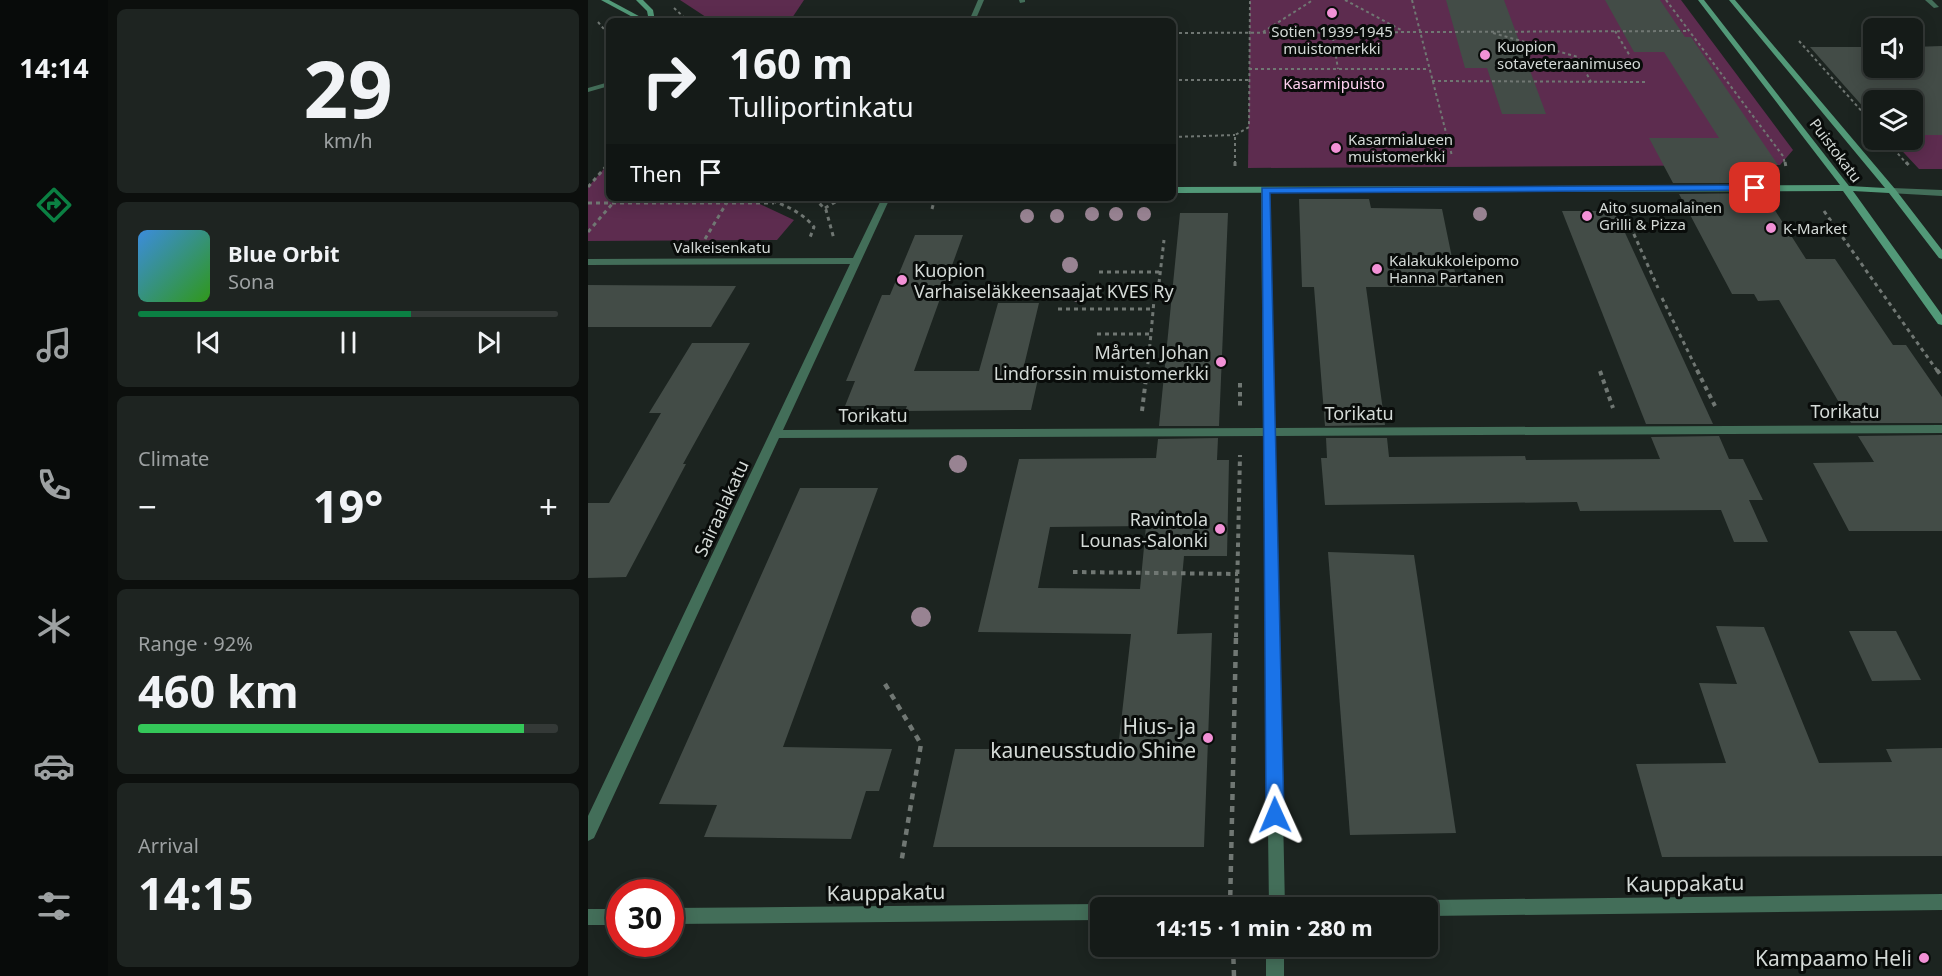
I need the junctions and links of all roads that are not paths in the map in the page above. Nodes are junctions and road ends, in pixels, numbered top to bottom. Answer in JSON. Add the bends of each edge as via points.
{"nodes":[{"id":1,"x":604,"y":0,"type":"edge"},
{"id":2,"x":639,"y":0,"type":"edge"},
{"id":3,"x":981,"y":0,"type":"edge"},
{"id":4,"x":1701,"y":0,"type":"edge"},
{"id":5,"x":1732,"y":0,"type":"edge"},
{"id":6,"x":1928,"y":0,"type":"edge"},
{"id":7,"x":1936,"y":7,"type":"dead end"},
{"id":8,"x":639,"y":18,"type":"edge"},
{"id":9,"x":651,"y":18,"type":"edge"},
{"id":10,"x":973,"y":18,"type":"edge"},
{"id":11,"x":606,"y":85,"type":"edge"},
{"id":12,"x":588,"y":90,"type":"edge"},
{"id":13,"x":1846,"y":188,"type":"junction"},
{"id":14,"x":1176,"y":190,"type":"edge"},
{"id":15,"x":1265,"y":190,"type":"junction"},
{"id":16,"x":1892,"y":191,"type":"junction"},
{"id":17,"x":1942,"y":193,"type":"edge"},
{"id":18,"x":885,"y":201,"type":"edge"},
{"id":19,"x":1942,"y":256,"type":"edge"},
{"id":20,"x":856,"y":261,"type":"junction"},
{"id":21,"x":588,"y":262,"type":"edge"},
{"id":22,"x":1942,"y":322,"type":"edge"},
{"id":23,"x":1942,"y":429,"type":"edge"},
{"id":24,"x":1269,"y":432,"type":"junction"},
{"id":25,"x":775,"y":434,"type":"junction"},
{"id":26,"x":588,"y":833,"type":"edge"},
{"id":27,"x":1276,"y":897,"type":"edge"},
{"id":28,"x":1942,"y":902,"type":"edge"},
{"id":29,"x":1438,"y":908,"type":"edge"},
{"id":30,"x":1090,"y":912,"type":"edge"},
{"id":31,"x":684,"y":916,"type":"edge"},
{"id":32,"x":588,"y":917,"type":"edge"},
{"id":33,"x":606,"y":917,"type":"edge"},
{"id":34,"x":1275,"y":957,"type":"edge"},
{"id":35,"x":1275,"y":976,"type":"edge"}],
"edges":[{"from":1,"to":8,"type":"main road"},
{"from":2,"to":9,"type":"main road","via":[[650,10]]},
{"from":3,"to":10,"type":"street"},
{"from":4,"to":13,"type":"main road","name":"Puistokatu"},
{"from":5,"to":16,"type":"main road","name":"Puistokatu"},
{"from":6,"to":7,"type":"street"},
{"from":11,"to":12,"type":"street"},
{"from":13,"to":15,"type":"main road"},
{"from":13,"to":16,"type":"main road"},
{"from":13,"to":22,"type":"main road","name":"Puistokatu"},
{"from":14,"to":15,"type":"main road"},
{"from":15,"to":24,"type":"street"},
{"from":16,"to":17,"type":"street"},
{"from":16,"to":19,"type":"main road","name":"Puistokatu"},
{"from":18,"to":20,"type":"street","name":"Sairaalakatu"},
{"from":20,"to":21,"type":"street","name":"Valkeisenkatu"},
{"from":20,"to":25,"type":"street","name":"Sairaalakatu"},
{"from":23,"to":24,"type":"street","name":"Torikatu"},
{"from":24,"to":25,"type":"street","name":"Torikatu"},
{"from":24,"to":27,"type":"street"},
{"from":25,"to":26,"type":"street","name":"Sairaalakatu"},
{"from":28,"to":29,"type":"street","name":"Kauppakatu"},
{"from":30,"to":31,"type":"street","name":"Kauppakatu"},
{"from":32,"to":33,"type":"street"},
{"from":34,"to":35,"type":"street"}]}
